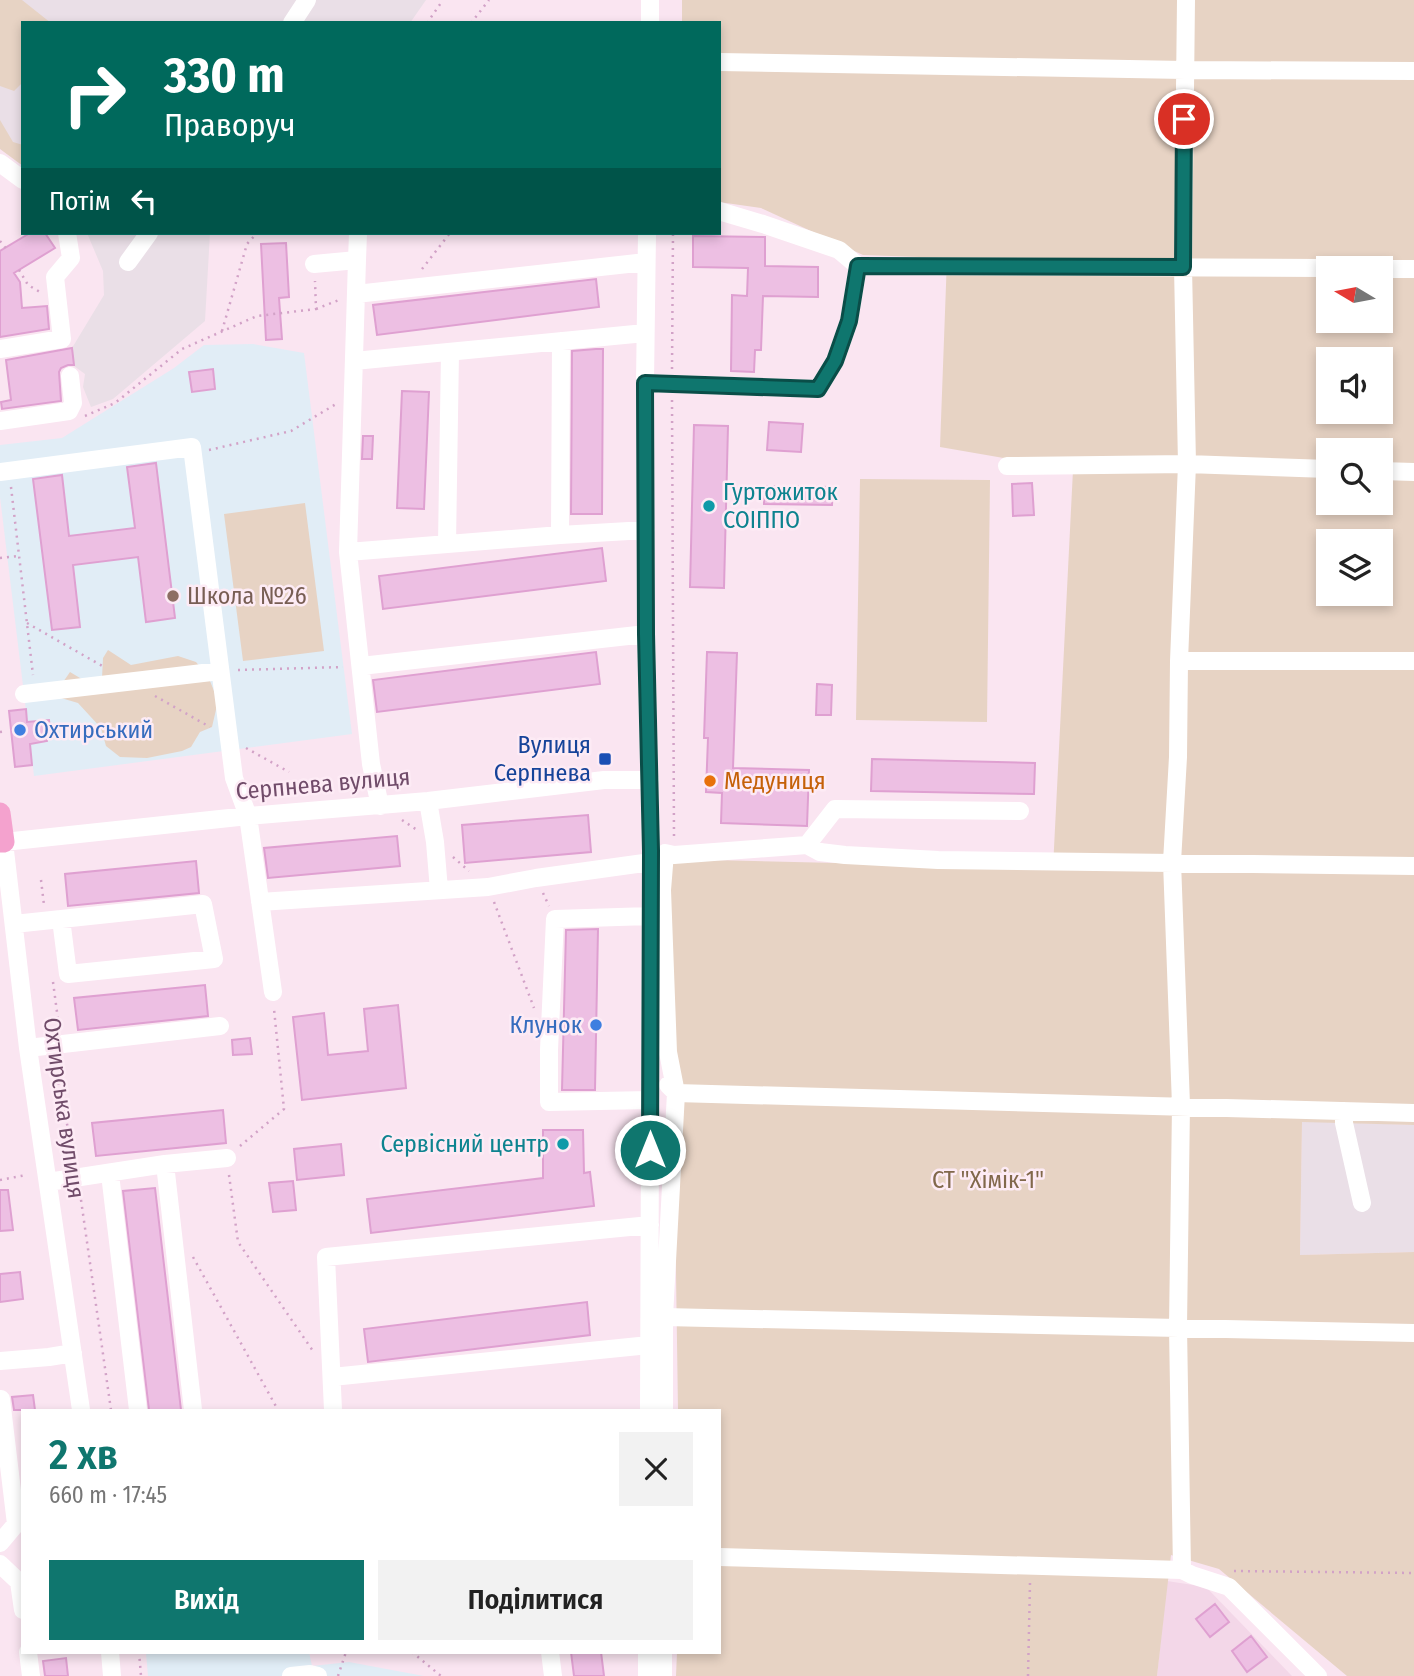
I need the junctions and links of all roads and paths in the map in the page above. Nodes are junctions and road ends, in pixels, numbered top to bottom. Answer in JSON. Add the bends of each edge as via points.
{"nodes":[{"id":1,"x":307,"y":0,"type":"edge"},
{"id":2,"x":443,"y":0,"type":"edge"},
{"id":3,"x":489,"y":0,"type":"edge"},
{"id":4,"x":650,"y":0,"type":"edge"},
{"id":5,"x":1186,"y":0,"type":"edge"},
{"id":6,"x":293,"y":21,"type":"edge"},
{"id":7,"x":428,"y":21,"type":"edge"},
{"id":8,"x":473,"y":21,"type":"edge"},
{"id":9,"x":650,"y":21,"type":"edge"},
{"id":10,"x":721,"y":62,"type":"edge"},
{"id":11,"x":1185,"y":70,"type":"junction"},
{"id":12,"x":1414,"y":71,"type":"edge"},
{"id":13,"x":0,"y":163,"type":"edge"},
{"id":14,"x":21,"y":179,"type":"edge"},
{"id":15,"x":721,"y":212,"type":"edge"},
{"id":16,"x":67,"y":235,"type":"edge"},
{"id":17,"x":148,"y":235,"type":"edge"},
{"id":18,"x":255,"y":235,"type":"edge"},
{"id":19,"x":358,"y":235,"type":"edge"},
{"id":20,"x":448,"y":235,"type":"edge"},
{"id":21,"x":647,"y":235,"type":"edge"},
{"id":22,"x":673,"y":235,"type":"edge"},
{"id":23,"x":0,"y":241,"type":"edge"},
{"id":24,"x":8,"y":251,"type":"dead end"},
{"id":25,"x":357,"y":260,"type":"junction"},
{"id":26,"x":128,"y":262,"type":"dead end"},
{"id":27,"x":646,"y":262,"type":"junction"},
{"id":28,"x":314,"y":264,"type":"joint"},
{"id":29,"x":858,"y":266,"type":"junction"},
{"id":30,"x":1183,"y":267,"type":"junction"},
{"id":31,"x":1316,"y":268,"type":"edge"},
{"id":32,"x":1393,"y":269,"type":"edge"},
{"id":33,"x":19,"y":270,"type":"dead end"},
{"id":34,"x":1414,"y":270,"type":"edge"},
{"id":35,"x":406,"y":288,"type":"junction"},
{"id":36,"x":356,"y":294,"type":"junction"},
{"id":37,"x":58,"y":300,"type":"junction"},
{"id":38,"x":316,"y":309,"type":"junction"},
{"id":39,"x":222,"y":332,"type":"junction"},
{"id":40,"x":645,"y":333,"type":"junction"},
{"id":41,"x":561,"y":341,"type":"junction"},
{"id":42,"x":0,"y":349,"type":"edge"},
{"id":43,"x":450,"y":352,"type":"junction"},
{"id":44,"x":354,"y":361,"type":"junction"},
{"id":45,"x":70,"y":376,"type":"dead end"},
{"id":46,"x":645,"y":383,"type":"junction"},
{"id":47,"x":671,"y":384,"type":"junction"},
{"id":48,"x":353,"y":393,"type":"junction"},
{"id":49,"x":83,"y":417,"type":"dead end"},
{"id":50,"x":0,"y":421,"type":"edge"},
{"id":51,"x":192,"y":447,"type":"junction"},
{"id":52,"x":1187,"y":464,"type":"junction"},
{"id":53,"x":1007,"y":466,"type":"dead end"},
{"id":54,"x":1316,"y":469,"type":"edge"},
{"id":55,"x":5,"y":471,"type":"edge"},
{"id":56,"x":1393,"y":471,"type":"edge"},
{"id":57,"x":1414,"y":472,"type":"edge"},
{"id":58,"x":646,"y":530,"type":"junction"},
{"id":59,"x":560,"y":535,"type":"junction"},
{"id":60,"x":447,"y":544,"type":"junction"},
{"id":61,"x":348,"y":552,"type":"junction"},
{"id":62,"x":19,"y":556,"type":"junction"},
{"id":63,"x":0,"y":558,"type":"edge"},
{"id":64,"x":27,"y":623,"type":"junction"},
{"id":65,"x":646,"y":634,"type":"junction"},
{"id":66,"x":1179,"y":661,"type":"junction"},
{"id":67,"x":1414,"y":661,"type":"edge"},
{"id":68,"x":360,"y":666,"type":"junction"},
{"id":69,"x":220,"y":671,"type":"junction"},
{"id":70,"x":130,"y":682,"type":"junction"},
{"id":71,"x":30,"y":693,"type":"joint"},
{"id":72,"x":6,"y":732,"type":"dead end"},
{"id":73,"x":0,"y":733,"type":"edge"},
{"id":74,"x":229,"y":738,"type":"junction"},
{"id":75,"x":289,"y":772,"type":"dead end"},
{"id":76,"x":650,"y":780,"type":"junction"},
{"id":77,"x":428,"y":801,"type":"junction"},
{"id":78,"x":380,"y":806,"type":"junction"},
{"id":79,"x":1020,"y":811,"type":"dead end"},
{"id":80,"x":0,"y":813,"type":"edge"},
{"id":81,"x":248,"y":816,"type":"junction"},
{"id":82,"x":2,"y":842,"type":"edge"},
{"id":83,"x":807,"y":845,"type":"junction"},
{"id":84,"x":660,"y":855,"type":"junction"},
{"id":85,"x":1172,"y":862,"type":"junction"},
{"id":86,"x":1414,"y":866,"type":"edge"},
{"id":87,"x":536,"y":878,"type":"junction"},
{"id":88,"x":488,"y":887,"type":"junction"},
{"id":89,"x":439,"y":890,"type":"junction"},
{"id":90,"x":260,"y":902,"type":"junction"},
{"id":91,"x":650,"y":916,"type":"junction"},
{"id":92,"x":61,"y":919,"type":"junction"},
{"id":93,"x":555,"y":919,"type":"junction"},
{"id":94,"x":14,"y":924,"type":"junction"},
{"id":95,"x":273,"y":992,"type":"joint"},
{"id":96,"x":535,"y":1012,"type":"dead end"},
{"id":97,"x":220,"y":1026,"type":"dead end"},
{"id":98,"x":51,"y":1045,"type":"junction"},
{"id":99,"x":28,"y":1048,"type":"junction"},
{"id":100,"x":650,"y":1068,"type":"junction"},
{"id":101,"x":676,"y":1093,"type":"junction"},
{"id":102,"x":650,"y":1100,"type":"junction"},
{"id":103,"x":1181,"y":1105,"type":"junction"},
{"id":104,"x":1344,"y":1111,"type":"junction"},
{"id":105,"x":1414,"y":1113,"type":"edge"},
{"id":106,"x":227,"y":1158,"type":"junction"},
{"id":107,"x":165,"y":1164,"type":"junction"},
{"id":108,"x":110,"y":1174,"type":"junction"},
{"id":109,"x":26,"y":1175,"type":"dead end"},
{"id":110,"x":78,"y":1178,"type":"junction"},
{"id":111,"x":0,"y":1180,"type":"edge"},
{"id":112,"x":48,"y":1182,"type":"junction"},
{"id":113,"x":1362,"y":1203,"type":"dead end"},
{"id":114,"x":650,"y":1225,"type":"junction"},
{"id":115,"x":192,"y":1255,"type":"dead end"},
{"id":116,"x":664,"y":1317,"type":"junction"},
{"id":117,"x":1178,"y":1327,"type":"junction"},
{"id":118,"x":1414,"y":1333,"type":"edge"},
{"id":119,"x":649,"y":1345,"type":"junction"},
{"id":120,"x":73,"y":1353,"type":"junction"},
{"id":121,"x":0,"y":1361,"type":"edge"},
{"id":122,"x":332,"y":1377,"type":"junction"},
{"id":123,"x":1,"y":1399,"type":"edge"},
{"id":124,"x":81,"y":1409,"type":"edge"},
{"id":125,"x":111,"y":1409,"type":"edge"},
{"id":126,"x":138,"y":1409,"type":"edge"},
{"id":127,"x":193,"y":1409,"type":"edge"},
{"id":128,"x":277,"y":1409,"type":"edge"},
{"id":129,"x":333,"y":1409,"type":"edge"},
{"id":130,"x":649,"y":1409,"type":"edge"},
{"id":131,"x":664,"y":1409,"type":"edge"},
{"id":132,"x":0,"y":1544,"type":"edge"},
{"id":133,"x":721,"y":1557,"type":"edge"},
{"id":134,"x":0,"y":1564,"type":"edge"},
{"id":135,"x":1030,"y":1566,"type":"junction"},
{"id":136,"x":1182,"y":1570,"type":"junction"},
{"id":137,"x":1223,"y":1570,"type":"dead end"},
{"id":138,"x":1414,"y":1573,"type":"edge"},
{"id":139,"x":21,"y":1596,"type":"edge"},
{"id":140,"x":28,"y":1654,"type":"edge"},
{"id":141,"x":110,"y":1654,"type":"edge"},
{"id":142,"x":139,"y":1654,"type":"edge"},
{"id":143,"x":345,"y":1654,"type":"edge"},
{"id":144,"x":414,"y":1654,"type":"edge"},
{"id":145,"x":550,"y":1654,"type":"edge"},
{"id":146,"x":647,"y":1654,"type":"edge"},
{"id":147,"x":663,"y":1654,"type":"edge"},
{"id":148,"x":31,"y":1676,"type":"edge"},
{"id":149,"x":112,"y":1676,"type":"edge"},
{"id":150,"x":141,"y":1676,"type":"edge"},
{"id":151,"x":291,"y":1676,"type":"edge"},
{"id":152,"x":318,"y":1676,"type":"edge"},
{"id":153,"x":338,"y":1676,"type":"edge"},
{"id":154,"x":441,"y":1676,"type":"edge"},
{"id":155,"x":553,"y":1676,"type":"edge"},
{"id":156,"x":646,"y":1676,"type":"edge"},
{"id":157,"x":663,"y":1676,"type":"edge"},
{"id":158,"x":1028,"y":1676,"type":"edge"},
{"id":159,"x":1318,"y":1676,"type":"edge"}],
"edges":[{"from":1,"to":6,"type":"street"},
{"from":2,"to":7,"type":"path"},
{"from":3,"to":8,"type":"path"},
{"from":4,"to":9,"type":"street"},
{"from":5,"to":11,"type":"street"},
{"from":10,"to":11,"type":"street"},
{"from":11,"to":12,"type":"street"},
{"from":11,"to":30,"type":"street"},
{"from":13,"to":14,"type":"street"},
{"from":15,"to":29,"type":"street","via":[[839,250]]},
{"from":16,"to":37,"type":"street","via":[[71,258],[55,277]]},
{"from":17,"to":26,"type":"street"},
{"from":18,"to":39,"type":"path","via":[[247,244]]},
{"from":19,"to":25,"type":"street"},
{"from":20,"to":35,"type":"path"},
{"from":21,"to":27,"type":"street"},
{"from":22,"to":47,"type":"path"},
{"from":23,"to":24,"type":"path"},
{"from":25,"to":28,"type":"street"},
{"from":25,"to":36,"type":"street"},
{"from":27,"to":35,"type":"street"},
{"from":27,"to":40,"type":"street"},
{"from":28,"to":38,"type":"path"},
{"from":29,"to":30,"type":"street"},
{"from":29,"to":47,"type":"street","via":[[849,321],[835,361],[818,389]]},
{"from":30,"to":31,"type":"street"},
{"from":30,"to":52,"type":"street"},
{"from":32,"to":34,"type":"street"},
{"from":33,"to":37,"type":"path","via":[[28,285]]},
{"from":35,"to":36,"type":"street"},
{"from":36,"to":38,"type":"path"},
{"from":36,"to":44,"type":"street"},
{"from":37,"to":42,"type":"street","via":[[62,340]]},
{"from":38,"to":39,"type":"path","via":[[257,316]]},
{"from":39,"to":49,"type":"path","via":[[182,349],[115,403]]},
{"from":40,"to":41,"type":"street"},
{"from":40,"to":46,"type":"street"},
{"from":41,"to":43,"type":"street"},
{"from":41,"to":59,"type":"street"},
{"from":43,"to":44,"type":"street"},
{"from":43,"to":60,"type":"street"},
{"from":44,"to":48,"type":"street"},
{"from":45,"to":50,"type":"street","via":[[73,403],[69,411]]},
{"from":46,"to":47,"type":"street"},
{"from":46,"to":58,"type":"street"},
{"from":47,"to":84,"type":"path"},
{"from":48,"to":51,"type":"path","via":[[291,431],[212,450]]},
{"from":48,"to":61,"type":"street"},
{"from":51,"to":55,"type":"street"},
{"from":51,"to":69,"type":"street"},
{"from":52,"to":53,"type":"street"},
{"from":52,"to":54,"type":"street"},
{"from":52,"to":66,"type":"street"},
{"from":55,"to":62,"type":"path"},
{"from":56,"to":57,"type":"street"},
{"from":58,"to":59,"type":"street"},
{"from":58,"to":65,"type":"street"},
{"from":59,"to":60,"type":"street"},
{"from":60,"to":61,"type":"street"},
{"from":61,"to":68,"type":"street"},
{"from":62,"to":63,"type":"path"},
{"from":62,"to":64,"type":"path"},
{"from":64,"to":70,"type":"path"},
{"from":64,"to":71,"type":"path"},
{"from":65,"to":68,"type":"street"},
{"from":65,"to":76,"type":"street"},
{"from":66,"to":67,"type":"street"},
{"from":66,"to":85,"type":"street"},
{"from":68,"to":69,"type":"path"},
{"from":68,"to":78,"type":"street"},
{"from":69,"to":70,"type":"street"},
{"from":69,"to":74,"type":"street"},
{"from":70,"to":71,"type":"street"},
{"from":70,"to":74,"type":"path"},
{"from":72,"to":73,"type":"path"},
{"from":74,"to":75,"type":"path"},
{"from":74,"to":81,"type":"street","via":[[234,778]]},
{"from":76,"to":77,"type":"street","name":"Серпнева вулиця","via":[[604,780]]},
{"from":76,"to":84,"type":"street"},
{"from":77,"to":78,"type":"street","name":"Серпнева вулиця"},
{"from":77,"to":89,"type":"street"},
{"from":78,"to":81,"type":"street","name":"Серпнева вулиця"},
{"from":79,"to":83,"type":"street","via":[[835,809]]},
{"from":80,"to":82,"type":"main road","name":"Охтирська вулиця"},
{"from":81,"to":82,"type":"street","name":"Серпнева вулиця"},
{"from":81,"to":90,"type":"street"},
{"from":82,"to":94,"type":"street","name":"Охтирська вулиця"},
{"from":83,"to":84,"type":"street"},
{"from":83,"to":85,"type":"street","via":[[833,854],[898,858]]},
{"from":84,"to":87,"type":"street"},
{"from":84,"to":91,"type":"street"},
{"from":84,"to":101,"type":"street","via":[[668,1052]]},
{"from":85,"to":86,"type":"street"},
{"from":85,"to":103,"type":"street"},
{"from":87,"to":88,"type":"street"},
{"from":87,"to":93,"type":"path"},
{"from":88,"to":89,"type":"street"},
{"from":88,"to":96,"type":"path"},
{"from":89,"to":90,"type":"street"},
{"from":90,"to":95,"type":"street"},
{"from":91,"to":93,"type":"street"},
{"from":91,"to":100,"type":"street"},
{"from":92,"to":92,"type":"street","via":[[68,974],[214,959],[202,904]]},
{"from":92,"to":94,"type":"street"},
{"from":93,"to":102,"type":"street","via":[[549,1102]]},
{"from":94,"to":99,"type":"street","name":"Охтирська вулиця"},
{"from":95,"to":106,"type":"path","via":[[284,1109]]},
{"from":97,"to":98,"type":"street"},
{"from":98,"to":99,"type":"street"},
{"from":98,"to":110,"type":"path"},
{"from":99,"to":112,"type":"street","name":"Охтирська вулиця"},
{"from":100,"to":101,"type":"street"},
{"from":100,"to":102,"type":"street"},
{"from":101,"to":103,"type":"street"},
{"from":101,"to":116,"type":"street"},
{"from":102,"to":114,"type":"street"},
{"from":103,"to":104,"type":"street"},
{"from":103,"to":117,"type":"street"},
{"from":104,"to":105,"type":"street"},
{"from":104,"to":113,"type":"street"},
{"from":106,"to":107,"type":"street"},
{"from":106,"to":122,"type":"path","via":[[238,1242]]},
{"from":107,"to":108,"type":"street"},
{"from":107,"to":127,"type":"street"},
{"from":108,"to":110,"type":"street"},
{"from":108,"to":126,"type":"street"},
{"from":109,"to":111,"type":"path"},
{"from":110,"to":112,"type":"street"},
{"from":110,"to":125,"type":"path"},
{"from":112,"to":120,"type":"street","name":"Охтирська вулиця"},
{"from":114,"to":119,"type":"street"},
{"from":114,"to":122,"type":"street","via":[[326,1257]]},
{"from":115,"to":128,"type":"path"},
{"from":116,"to":117,"type":"street"},
{"from":116,"to":131,"type":"street"},
{"from":117,"to":118,"type":"street"},
{"from":117,"to":136,"type":"street"},
{"from":119,"to":122,"type":"street"},
{"from":119,"to":130,"type":"street"},
{"from":120,"to":121,"type":"street"},
{"from":120,"to":124,"type":"street","name":"Охтирська вулиця"},
{"from":122,"to":129,"type":"street"},
{"from":123,"to":132,"type":"street","via":[[16,1524]]},
{"from":133,"to":135,"type":"street"},
{"from":134,"to":139,"type":"street","via":[[19,1582]]},
{"from":135,"to":136,"type":"street"},
{"from":135,"to":158,"type":"path"},
{"from":136,"to":159,"type":"street","via":[[1229,1587]]},
{"from":137,"to":138,"type":"path"},
{"from":140,"to":148,"type":"street"},
{"from":141,"to":149,"type":"street"},
{"from":142,"to":150,"type":"path"},
{"from":143,"to":153,"type":"path"},
{"from":144,"to":154,"type":"path"},
{"from":145,"to":155,"type":"street"},
{"from":146,"to":156,"type":"street"},
{"from":147,"to":157,"type":"street"},
{"from":151,"to":152,"type":"street"}]}
